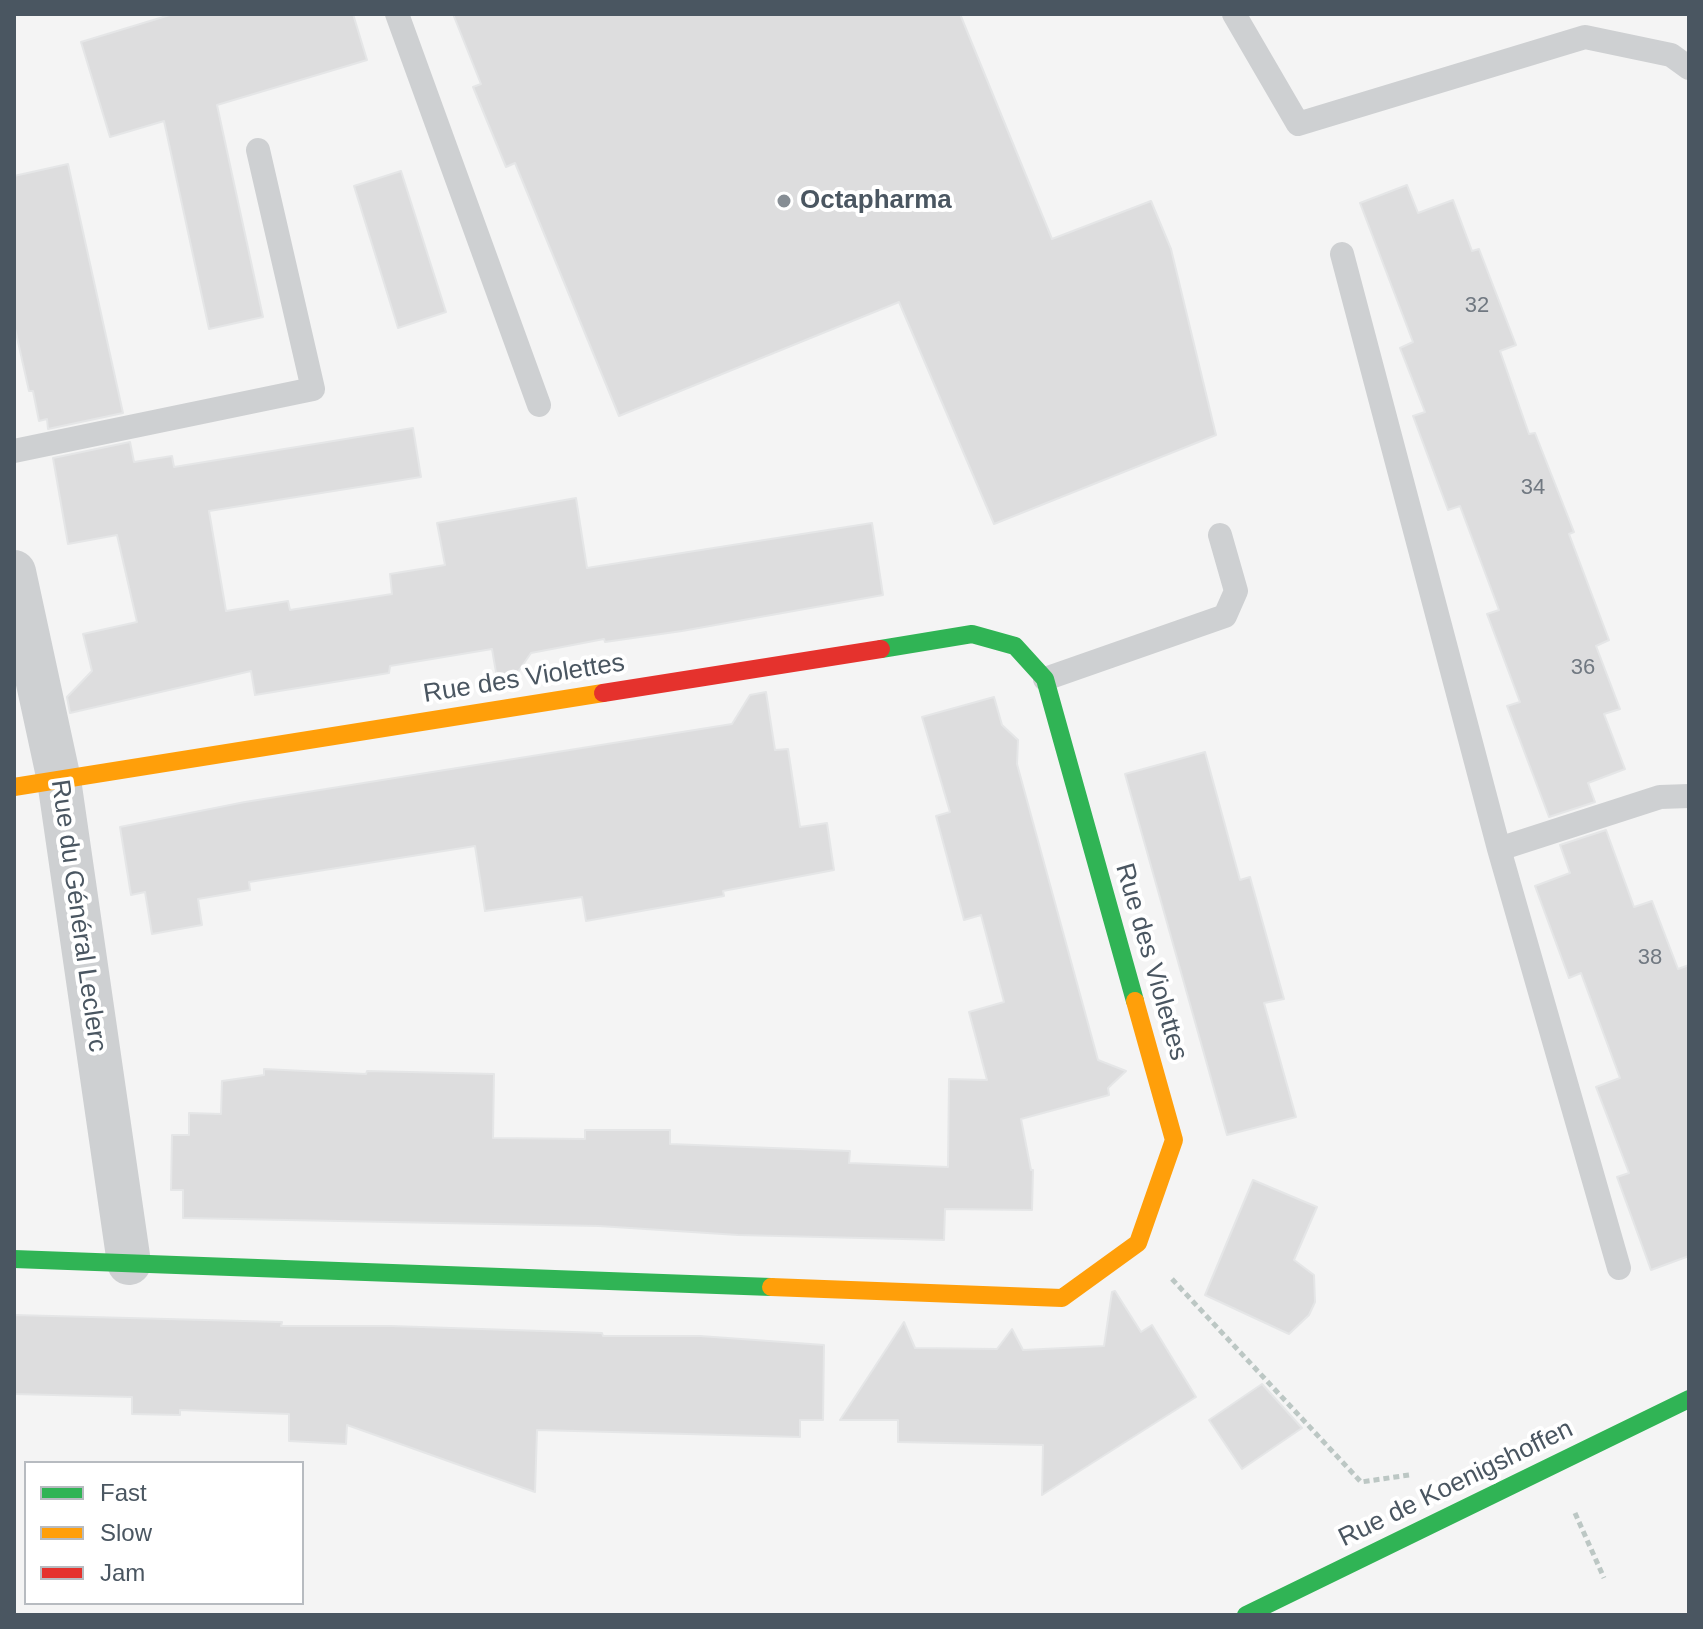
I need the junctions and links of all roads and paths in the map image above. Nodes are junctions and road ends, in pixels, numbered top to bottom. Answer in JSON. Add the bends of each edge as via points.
{"nodes":[{"id":1,"x":397,"y":14,"type":"edge"},
{"id":2,"x":1234,"y":14,"type":"edge"},
{"id":3,"x":1683,"y":57,"type":"edge"},
{"id":4,"x":258,"y":150,"type":"dead end"},
{"id":5,"x":1342,"y":254,"type":"dead end"},
{"id":6,"x":539,"y":405,"type":"dead end"},
{"id":7,"x":14,"y":451,"type":"edge"},
{"id":8,"x":1220,"y":535,"type":"dead end"},
{"id":9,"x":14,"y":572,"type":"edge"},
{"id":10,"x":1045,"y":679,"type":"junction"},
{"id":11,"x":59,"y":780,"type":"junction"},
{"id":12,"x":14,"y":787,"type":"edge"},
{"id":13,"x":1689,"y":796,"type":"edge"},
{"id":14,"x":1499,"y":849,"type":"junction"},
{"id":15,"x":1138,"y":1243,"type":"junction"},
{"id":16,"x":14,"y":1259,"type":"edge"},
{"id":17,"x":129,"y":1263,"type":"junction"},
{"id":18,"x":1619,"y":1268,"type":"dead end"},
{"id":19,"x":1689,"y":1399,"type":"edge"},
{"id":20,"x":1554,"y":1465,"type":"junction"},
{"id":21,"x":1420,"y":1473,"type":"dead end"},
{"id":22,"x":1604,"y":1578,"type":"dead end"},
{"id":23,"x":1246,"y":1615,"type":"edge"}],
"edges":[{"from":1,"to":6,"type":"lane"},
{"from":2,"to":3,"type":"lane","via":[[1298,124],[1585,37]]},
{"from":4,"to":7,"type":"lane","via":[[313,389]]},
{"from":5,"to":14,"type":"lane"},
{"from":8,"to":10,"type":"lane","via":[[1236,591],[1225,616]]},
{"from":9,"to":11,"type":"street","name":"Rue du Général Leclerc"},
{"from":10,"to":11,"type":"street","name":"Rue des Violettes","via":[[1015,646],[972,634]]},
{"from":10,"to":15,"type":"street","name":"Rue des Violettes","via":[[1174,1140]]},
{"from":11,"to":12,"type":"street","name":"Rue des Violettes"},
{"from":11,"to":17,"type":"street","name":"Rue du Général Leclerc"},
{"from":13,"to":14,"type":"lane","via":[[1660,797]]},
{"from":14,"to":18,"type":"lane"},
{"from":15,"to":17,"type":"street","via":[[1062,1298]]},
{"from":15,"to":21,"type":"path","via":[[1361,1482]]},
{"from":16,"to":17,"type":"street"},
{"from":19,"to":20,"type":"street","name":"Rue de Koenigshoffen"},
{"from":20,"to":22,"type":"path"},
{"from":20,"to":23,"type":"street","name":"Rue de Koenigshoffen"}]}
